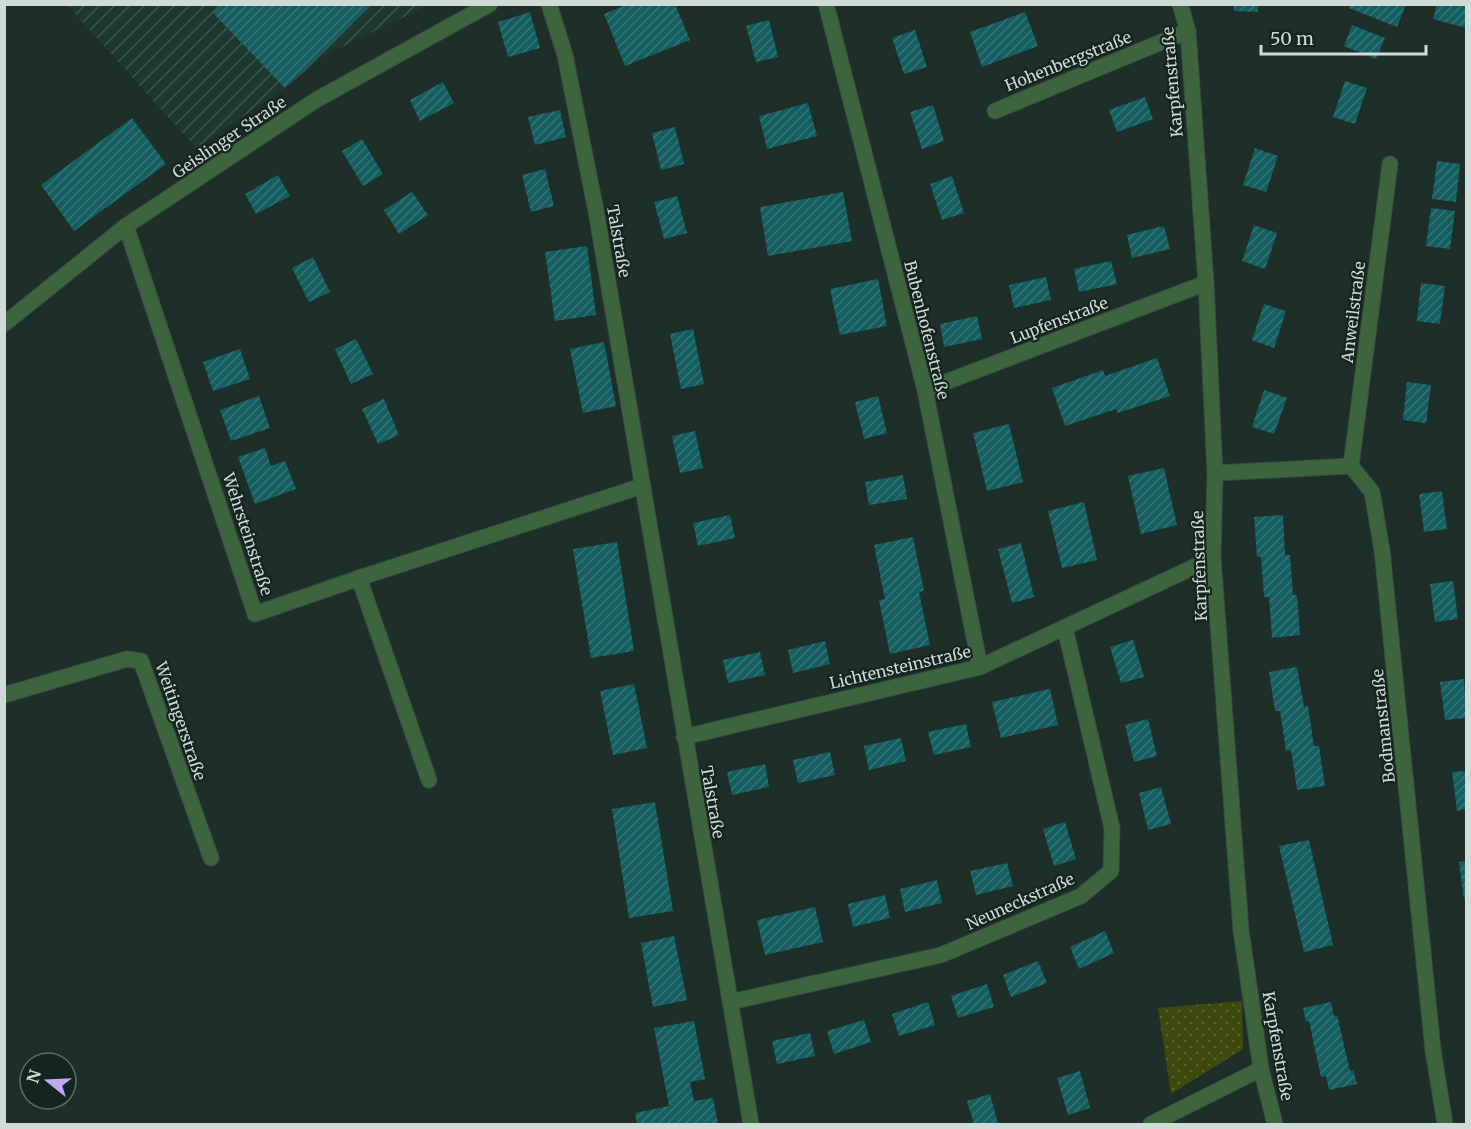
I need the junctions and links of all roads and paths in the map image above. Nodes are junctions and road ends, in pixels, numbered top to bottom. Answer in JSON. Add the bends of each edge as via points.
{"nodes":[{"id":1,"x":490,"y":4,"type":"edge"},
{"id":2,"x":549,"y":4,"type":"edge"},
{"id":3,"x":826,"y":4,"type":"edge"},
{"id":4,"x":1180,"y":4,"type":"edge"},
{"id":5,"x":1188,"y":31,"type":"junction"},
{"id":6,"x":995,"y":111,"type":"dead end"},
{"id":7,"x":1390,"y":164,"type":"dead end"},
{"id":8,"x":126,"y":226,"type":"junction"},
{"id":9,"x":1206,"y":283,"type":"junction"},
{"id":10,"x":4,"y":324,"type":"edge"},
{"id":11,"x":925,"y":390,"type":"junction"},
{"id":12,"x":1351,"y":466,"type":"junction"},
{"id":13,"x":1215,"y":473,"type":"junction"},
{"id":14,"x":642,"y":486,"type":"junction"},
{"id":15,"x":1213,"y":558,"type":"junction"},
{"id":16,"x":359,"y":578,"type":"junction"},
{"id":17,"x":1065,"y":628,"type":"junction"},
{"id":18,"x":980,"y":667,"type":"junction"},
{"id":19,"x":4,"y":695,"type":"edge"},
{"id":20,"x":684,"y":737,"type":"junction"},
{"id":21,"x":429,"y":780,"type":"dead end"},
{"id":22,"x":211,"y":858,"type":"dead end"},
{"id":23,"x":730,"y":1002,"type":"junction"},
{"id":24,"x":1261,"y":1069,"type":"junction"},
{"id":25,"x":751,"y":1125,"type":"edge"},
{"id":26,"x":1151,"y":1125,"type":"edge"},
{"id":27,"x":1275,"y":1125,"type":"edge"},
{"id":28,"x":1445,"y":1125,"type":"edge"}],
"edges":[{"from":1,"to":8,"type":"street","name":"Geislinger Straße","via":[[316,100]]},
{"from":2,"to":14,"type":"street","name":"Talstraße","via":[[565,55],[596,211]]},
{"from":3,"to":11,"type":"street","name":"Bubenhofenstraße"},
{"from":4,"to":5,"type":"street","name":"Karpfenstraße"},
{"from":5,"to":6,"type":"street","name":"Hohenbergstraße"},
{"from":5,"to":9,"type":"street","name":"Karpfenstraße"},
{"from":7,"to":12,"type":"street","name":"Anweilstraße"},
{"from":8,"to":10,"type":"street","name":"Geislinger Straße"},
{"from":8,"to":16,"type":"street","name":"Wehrsteinstraße","via":[[255,614]]},
{"from":9,"to":11,"type":"street","name":"Lupfenstraße"},
{"from":9,"to":13,"type":"street","name":"Karpfenstraße"},
{"from":11,"to":18,"type":"street","name":"Bubenhofenstraße"},
{"from":12,"to":13,"type":"street"},
{"from":12,"to":28,"type":"street","name":"Bodmanstraße","via":[[1372,492],[1382,550],[1433,1050]]},
{"from":13,"to":15,"type":"street","name":"Karpfenstraße"},
{"from":14,"to":16,"type":"street"},
{"from":14,"to":20,"type":"street","name":"Talstraße"},
{"from":15,"to":17,"type":"street","name":"Lichtensteinstraße"},
{"from":15,"to":24,"type":"street","name":"Karpfenstraße","via":[[1241,930]]},
{"from":16,"to":21,"type":"street"},
{"from":17,"to":18,"type":"street","name":"Lichtensteinstraße"},
{"from":17,"to":23,"type":"street","name":"Neuneckstraße","via":[[1112,828],[1111,872],[1081,896],[941,955]]},
{"from":18,"to":20,"type":"street","name":"Lichtensteinstraße"},
{"from":19,"to":22,"type":"street","name":"Weitingerstraße","via":[[128,659],[141,661]]},
{"from":20,"to":23,"type":"street","name":"Talstraße"},
{"from":23,"to":25,"type":"street","name":"Talstraße"},
{"from":24,"to":26,"type":"street"},
{"from":24,"to":27,"type":"street","name":"Karpfenstraße"}]}
